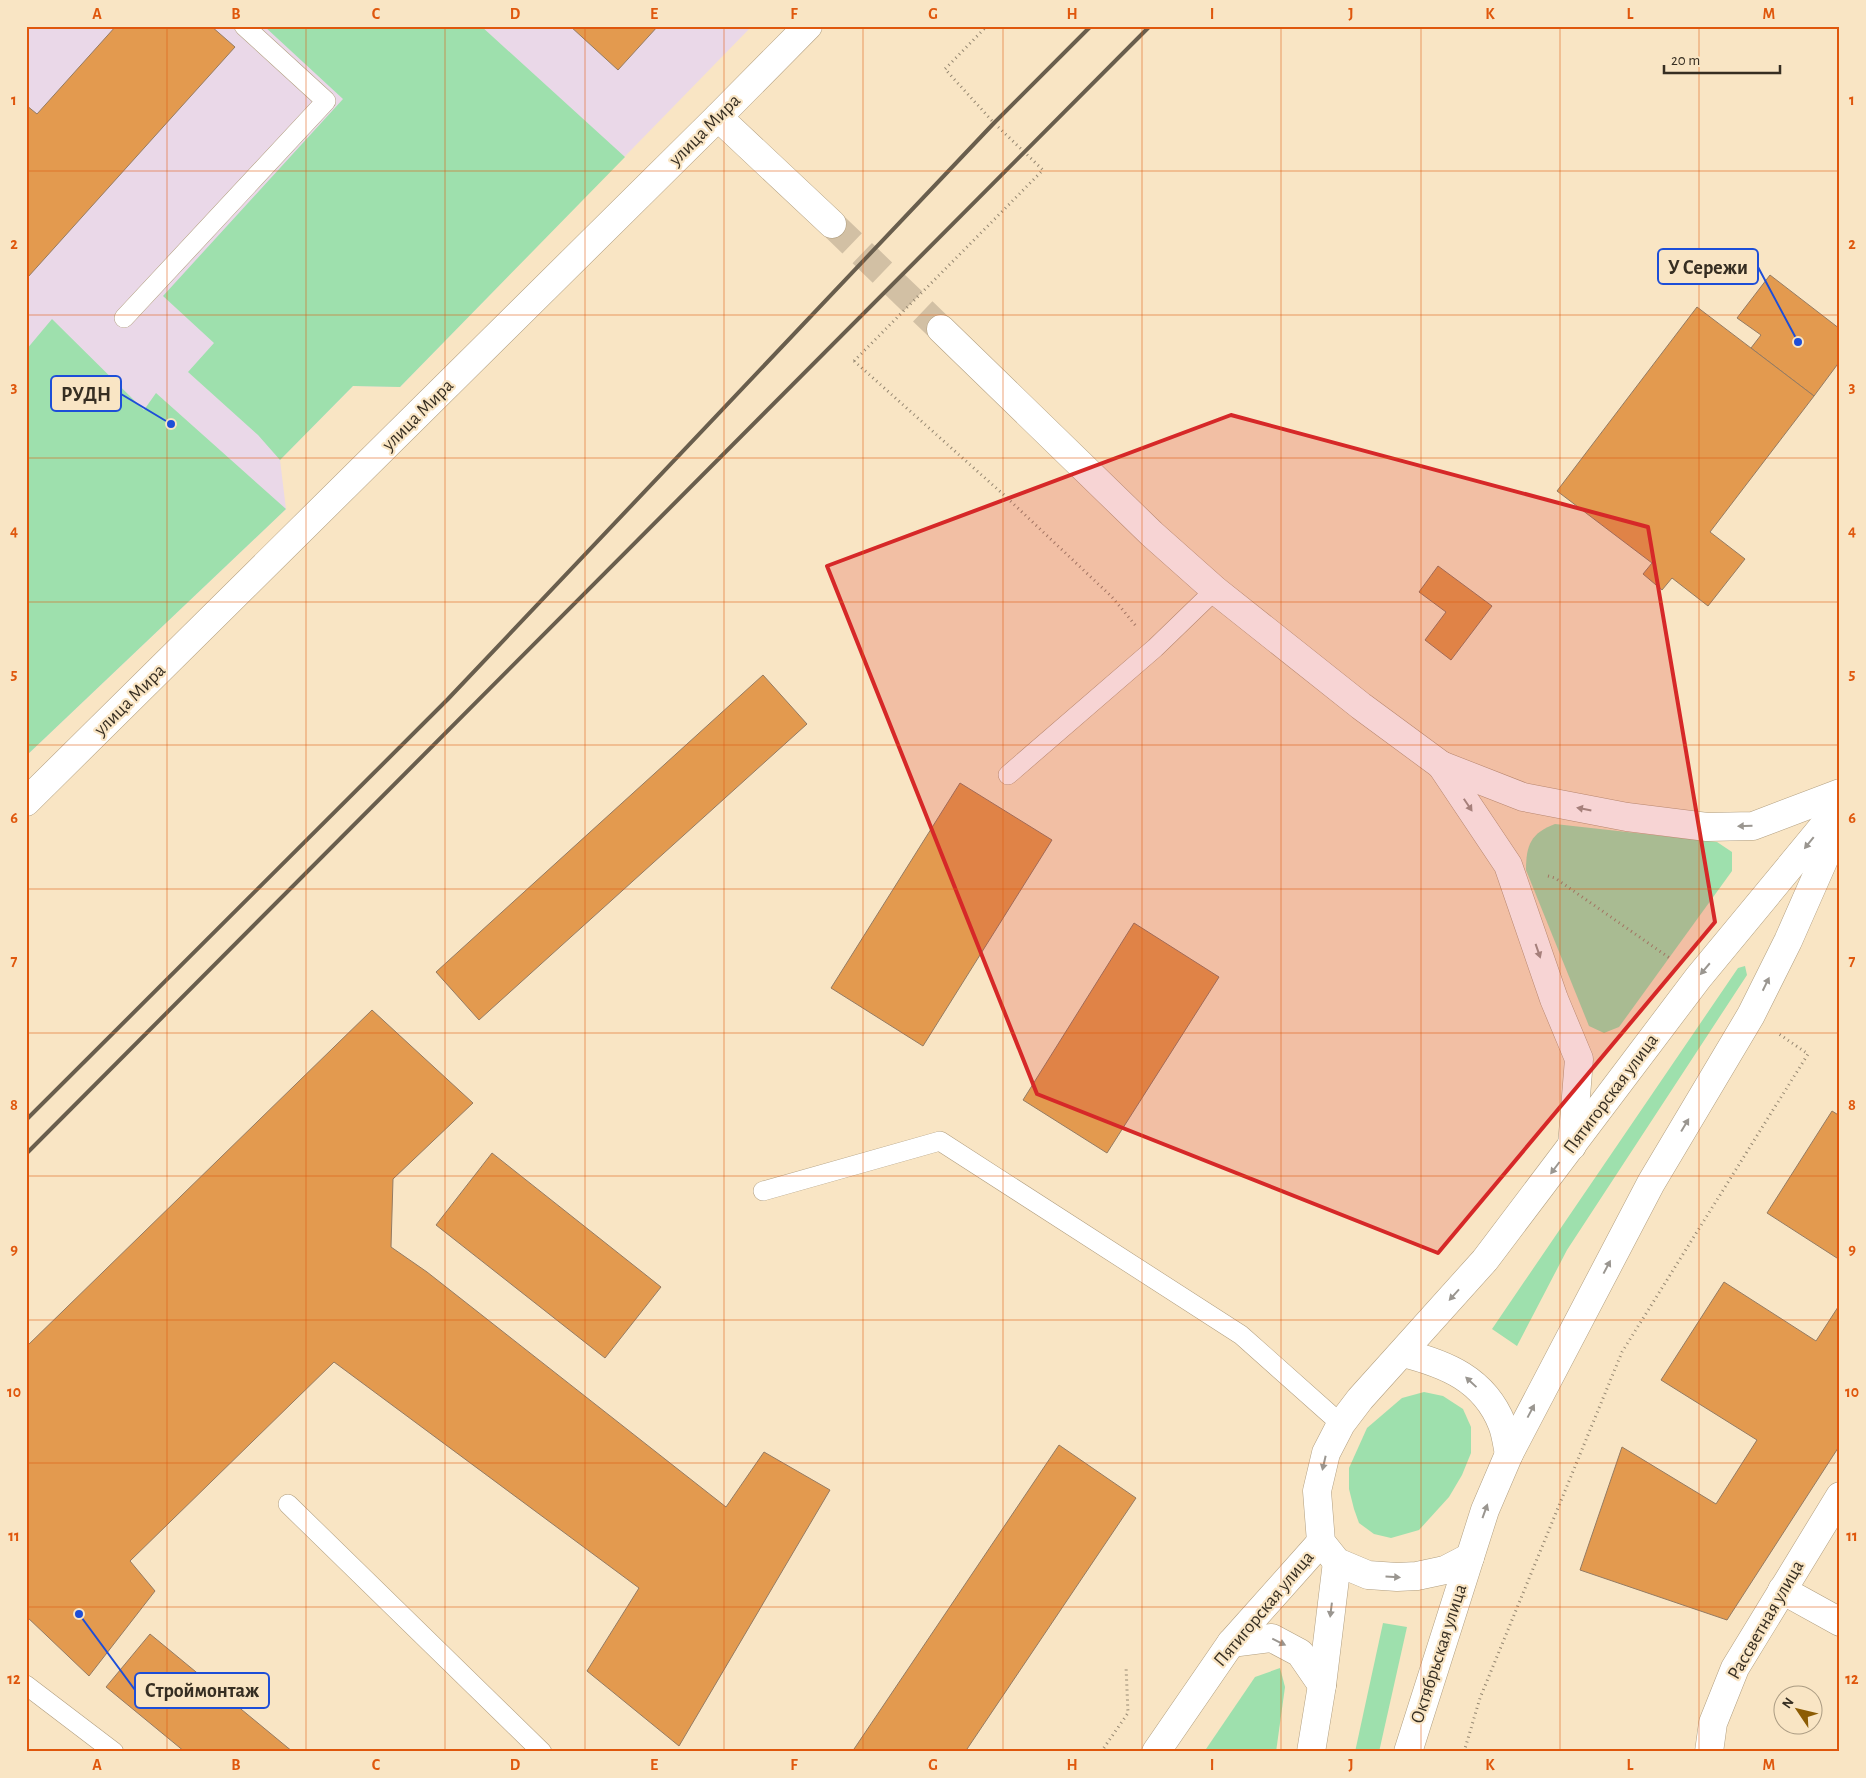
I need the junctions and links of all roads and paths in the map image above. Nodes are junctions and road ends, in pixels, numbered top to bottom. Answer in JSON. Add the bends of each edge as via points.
{"nodes":[{"id":1,"x":244,"y":26,"type":"edge"},
{"id":2,"x":808,"y":26,"type":"edge"},
{"id":3,"x":987,"y":26,"type":"edge"},
{"id":4,"x":718,"y":117,"type":"junction"},
{"id":5,"x":832,"y":224,"type":"tunnel mouth"},
{"id":6,"x":124,"y":318,"type":"dead end"},
{"id":7,"x":941,"y":329,"type":"tunnel mouth"},
{"id":8,"x":1215,"y":590,"type":"junction"},
{"id":9,"x":1155,"y":648,"type":"junction"},
{"id":10,"x":1441,"y":765,"type":"junction"},
{"id":11,"x":1008,"y":775,"type":"dead end"},
{"id":12,"x":1840,"y":793,"type":"edge"},
{"id":13,"x":26,"y":802,"type":"edge"},
{"id":14,"x":1840,"y":806,"type":"edge"},
{"id":15,"x":1840,"y":823,"type":"edge"},
{"id":16,"x":1508,"y":864,"type":"junction"},
{"id":17,"x":1698,"y":978,"type":"junction"},
{"id":18,"x":1751,"y":1015,"type":"junction"},
{"id":19,"x":1572,"y":1146,"type":"junction"},
{"id":20,"x":763,"y":1191,"type":"dead end"},
{"id":21,"x":1403,"y":1352,"type":"junction"},
{"id":22,"x":1341,"y":1424,"type":"junction"},
{"id":23,"x":1509,"y":1454,"type":"junction"},
{"id":24,"x":1840,"y":1496,"type":"edge"},
{"id":25,"x":288,"y":1504,"type":"dead end"},
{"id":26,"x":1329,"y":1552,"type":"junction"},
{"id":27,"x":1470,"y":1557,"type":"junction"},
{"id":28,"x":1782,"y":1590,"type":"junction"},
{"id":29,"x":1840,"y":1622,"type":"edge"},
{"id":30,"x":1231,"y":1643,"type":"junction"},
{"id":31,"x":1126,"y":1666,"type":"dead end"},
{"id":32,"x":26,"y":1685,"type":"edge"},
{"id":33,"x":1322,"y":1685,"type":"junction"},
{"id":34,"x":114,"y":1752,"type":"edge"},
{"id":35,"x":542,"y":1752,"type":"edge"},
{"id":36,"x":1102,"y":1752,"type":"edge"},
{"id":37,"x":1156,"y":1752,"type":"edge"},
{"id":38,"x":1311,"y":1752,"type":"edge"},
{"id":39,"x":1408,"y":1752,"type":"edge"},
{"id":40,"x":1464,"y":1752,"type":"edge"},
{"id":41,"x":1709,"y":1752,"type":"edge"}],
"edges":[{"from":1,"to":6,"type":"lane","via":[[326,100]]},
{"from":2,"to":4,"type":"street","name":"улица Мира"},
{"from":3,"to":9,"type":"path","bridge":true,"via":[[946,69],[994,123],[1043,170],[854,361],[1105,590]]},
{"from":4,"to":5,"type":"street"},
{"from":4,"to":13,"type":"street","name":"улица Мира"},
{"from":7,"to":8,"type":"street","via":[[1145,527]]},
{"from":8,"to":9,"type":"lane"},
{"from":8,"to":10,"type":"street"},
{"from":9,"to":11,"type":"lane"},
{"from":12,"to":10,"type":"street","one_way":true,"via":[[1753,826],[1706,827],[1627,817],[1523,797]]},
{"from":10,"to":16,"type":"street","one_way":true},
{"from":14,"to":17,"type":"street","name":"Пятигорская улица","one_way":true},
{"from":18,"to":15,"type":"street","one_way":true},
{"from":16,"to":17,"type":"path","via":[[1554,878]]},
{"from":16,"to":19,"type":"street","one_way":true,"via":[[1554,999],[1579,1059]]},
{"from":17,"to":19,"type":"street","name":"Пятигорская улица"},
{"from":23,"to":18,"type":"street","one_way":true,"via":[[1651,1183]]},
{"from":18,"to":40,"type":"path","via":[[1808,1054],[1622,1352],[1480,1698]]},
{"from":19,"to":21,"type":"street","name":"Пятигорская улица","one_way":true,"via":[[1485,1260]]},
{"from":20,"to":22,"type":"lane","via":[[940,1141],[1241,1335]]},
{"from":21,"to":22,"type":"street","name":"Пятигорская улица"},
{"from":23,"to":21,"type":"street","one_way":true,"via":[[1502,1424],[1486,1397],[1463,1375]]},
{"from":22,"to":26,"type":"street","name":"Пятигорская улица","one_way":true,"via":[[1326,1454],[1317,1491]]},
{"from":27,"to":23,"type":"street","name":"Октябрьская улица","one_way":true,"via":[[1485,1510]]},
{"from":24,"to":28,"type":"street","name":"Рассветная улица"},
{"from":25,"to":35,"type":"lane"},
{"from":26,"to":27,"type":"street","one_way":true,"via":[[1368,1575],[1397,1578],[1445,1570]]},
{"from":26,"to":30,"type":"street","name":"Пятигорская улица"},
{"from":26,"to":33,"type":"street","one_way":true},
{"from":27,"to":39,"type":"street","name":"Октябрьская улица"},
{"from":28,"to":29,"type":"street"},
{"from":28,"to":41,"type":"street","name":"Рассветная улица","via":[[1736,1668],[1713,1723]]},
{"from":30,"to":33,"type":"street","one_way":true,"via":[[1272,1638],[1300,1653]]},
{"from":30,"to":37,"type":"street","name":"Пятигорская улица"},
{"from":31,"to":36,"type":"path","via":[[1128,1713]]},
{"from":32,"to":34,"type":"lane"},
{"from":33,"to":38,"type":"street"}]}
